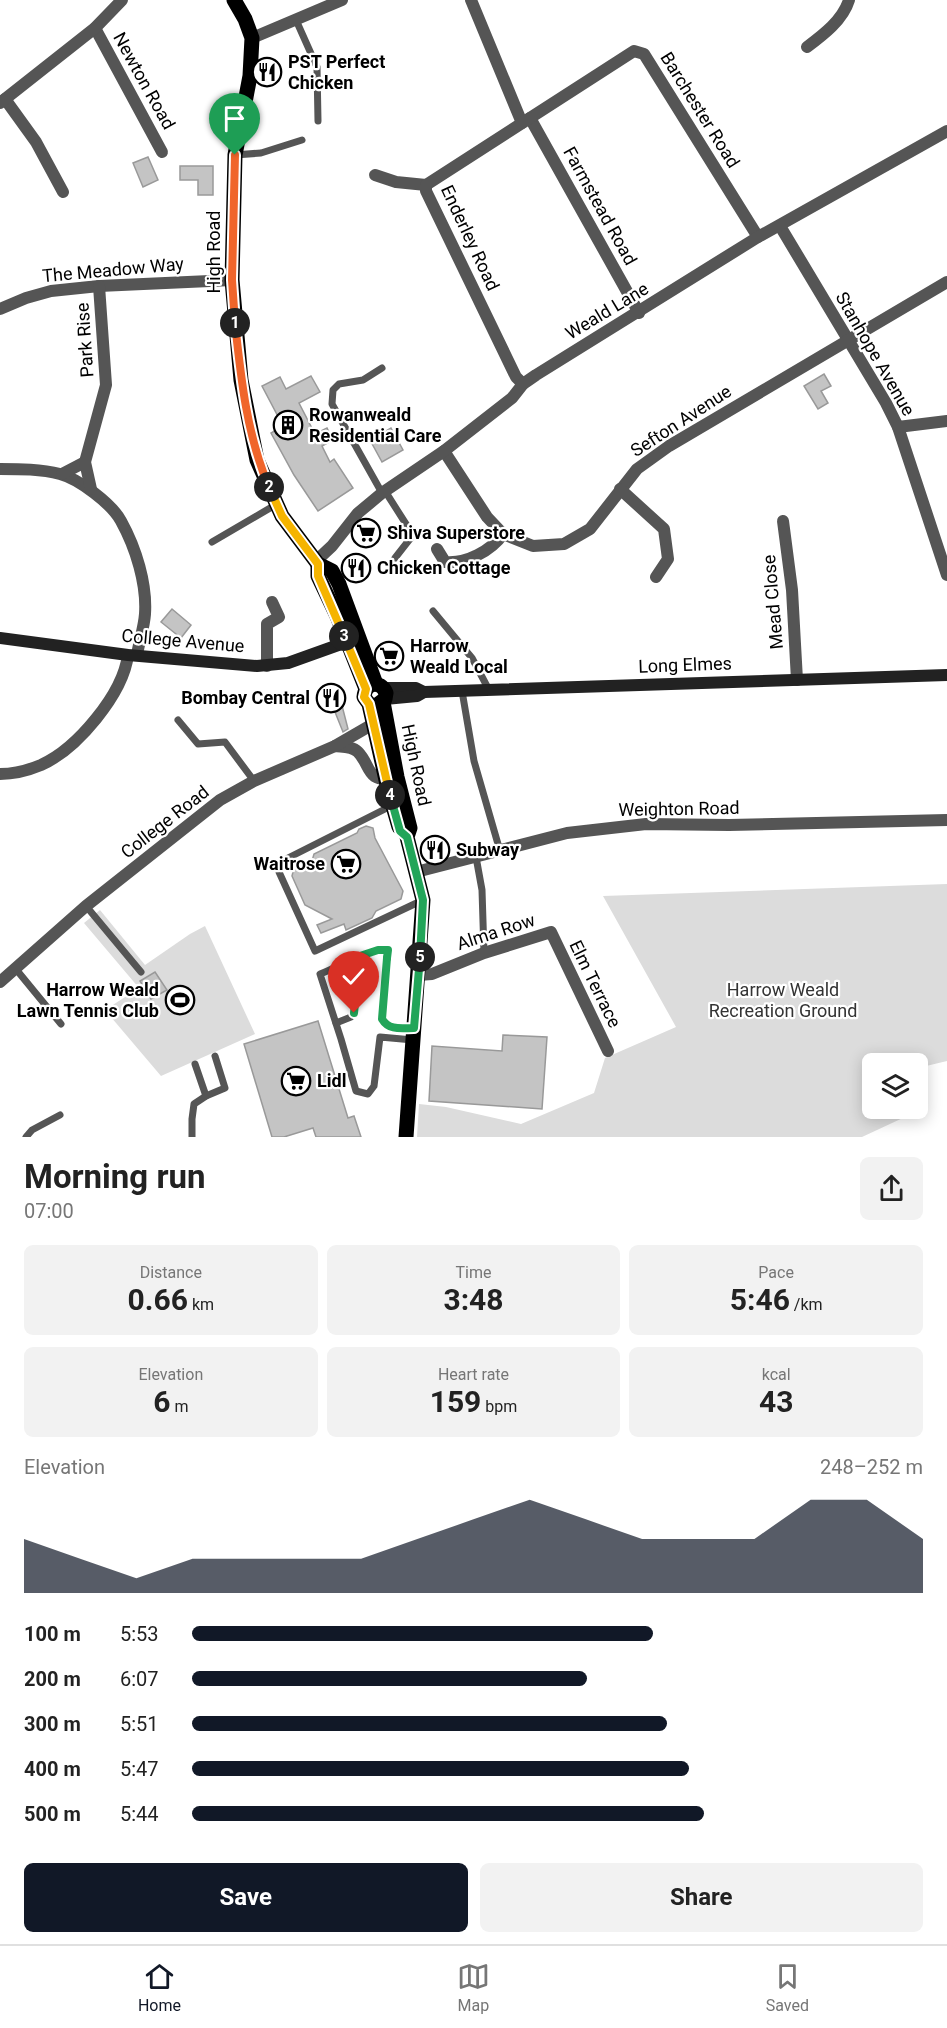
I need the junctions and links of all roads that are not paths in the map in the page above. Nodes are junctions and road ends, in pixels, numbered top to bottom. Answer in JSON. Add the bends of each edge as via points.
{"nodes":[{"id":1,"x":122,"y":0,"type":"edge"},
{"id":2,"x":234,"y":0,"type":"edge"},
{"id":3,"x":342,"y":0,"type":"edge"},
{"id":4,"x":471,"y":0,"type":"edge"},
{"id":5,"x":849,"y":0,"type":"edge"},
{"id":6,"x":296,"y":20,"type":"junction"},
{"id":7,"x":95,"y":28,"type":"junction"},
{"id":8,"x":252,"y":38,"type":"junction"},
{"id":9,"x":807,"y":47,"type":"dead end"},
{"id":10,"x":3,"y":101,"type":"edge"},
{"id":11,"x":526,"y":120,"type":"junction"},
{"id":12,"x":318,"y":121,"type":"dead end"},
{"id":13,"x":947,"y":131,"type":"edge"},
{"id":14,"x":302,"y":140,"type":"dead end"},
{"id":15,"x":162,"y":152,"type":"dead end"},
{"id":16,"x":235,"y":155,"type":"junction"},
{"id":17,"x":375,"y":175,"type":"dead end"},
{"id":18,"x":426,"y":185,"type":"junction"},
{"id":19,"x":56,"y":187,"type":"dead end"},
{"id":20,"x":780,"y":226,"type":"junction"},
{"id":21,"x":758,"y":237,"type":"junction"},
{"id":22,"x":232,"y":280,"type":"junction"},
{"id":23,"x":947,"y":282,"type":"edge"},
{"id":24,"x":99,"y":286,"type":"junction"},
{"id":25,"x":0,"y":309,"type":"edge"},
{"id":26,"x":639,"y":313,"type":"junction"},
{"id":27,"x":848,"y":341,"type":"junction"},
{"id":28,"x":382,"y":368,"type":"dead end"},
{"id":29,"x":523,"y":384,"type":"junction"},
{"id":30,"x":947,"y":421,"type":"edge"},
{"id":31,"x":898,"y":427,"type":"junction"},
{"id":32,"x":444,"y":451,"type":"junction"},
{"id":33,"x":85,"y":462,"type":"junction"},
{"id":34,"x":0,"y":469,"type":"edge"},
{"id":35,"x":62,"y":474,"type":"junction"},
{"id":36,"x":91,"y":489,"type":"junction"},
{"id":37,"x":620,"y":489,"type":"junction"},
{"id":38,"x":384,"y":492,"type":"junction"},
{"id":39,"x":277,"y":504,"type":"junction"},
{"id":40,"x":783,"y":521,"type":"dead end"},
{"id":41,"x":503,"y":534,"type":"junction"},
{"id":42,"x":941,"y":536,"type":"edge"},
{"id":43,"x":212,"y":542,"type":"dead end"},
{"id":44,"x":437,"y":549,"type":"dead end"},
{"id":45,"x":395,"y":558,"type":"dead end"},
{"id":46,"x":317,"y":563,"type":"junction"},
{"id":47,"x":947,"y":575,"type":"edge"},
{"id":48,"x":656,"y":577,"type":"dead end"},
{"id":49,"x":272,"y":602,"type":"dead end"},
{"id":50,"x":433,"y":611,"type":"dead end"},
{"id":51,"x":0,"y":638,"type":"edge"},
{"id":52,"x":352,"y":640,"type":"junction"},
{"id":53,"x":132,"y":655,"type":"junction"},
{"id":54,"x":267,"y":666,"type":"junction"},
{"id":55,"x":947,"y":675,"type":"edge"},
{"id":56,"x":797,"y":680,"type":"junction"},
{"id":57,"x":489,"y":690,"type":"junction"},
{"id":58,"x":462,"y":691,"type":"junction"},
{"id":59,"x":377,"y":694,"type":"junction"},
{"id":60,"x":178,"y":720,"type":"dead end"},
{"id":61,"x":373,"y":724,"type":"junction"},
{"id":62,"x":334,"y":746,"type":"junction"},
{"id":63,"x":0,"y":774,"type":"edge"},
{"id":64,"x":392,"y":778,"type":"junction"},
{"id":65,"x":254,"y":781,"type":"junction"},
{"id":66,"x":393,"y":805,"type":"junction"},
{"id":67,"x":947,"y":820,"type":"edge"},
{"id":68,"x":407,"y":837,"type":"junction"},
{"id":69,"x":500,"y":851,"type":"junction"},
{"id":70,"x":476,"y":857,"type":"junction"},
{"id":71,"x":416,"y":872,"type":"junction"},
{"id":72,"x":423,"y":900,"type":"junction"},
{"id":73,"x":86,"y":906,"type":"junction"},
{"id":74,"x":551,"y":932,"type":"joint"},
{"id":75,"x":484,"y":953,"type":"junction"},
{"id":76,"x":360,"y":956,"type":"junction"},
{"id":77,"x":15,"y":968,"type":"junction"},
{"id":78,"x":141,"y":972,"type":"dead end"},
{"id":79,"x":418,"y":975,"type":"junction"},
{"id":80,"x":0,"y":981,"type":"edge"},
{"id":81,"x":382,"y":1019,"type":"junction"},
{"id":82,"x":336,"y":1023,"type":"junction"},
{"id":83,"x":61,"y":1024,"type":"dead end"},
{"id":84,"x":413,"y":1034,"type":"junction"},
{"id":85,"x":380,"y":1037,"type":"junction"},
{"id":86,"x":608,"y":1051,"type":"dead end"},
{"id":87,"x":215,"y":1056,"type":"dead end"},
{"id":88,"x":195,"y":1064,"type":"dead end"},
{"id":89,"x":206,"y":1096,"type":"junction"},
{"id":90,"x":60,"y":1115,"type":"dead end"},
{"id":91,"x":26,"y":1137,"type":"edge"},
{"id":92,"x":192,"y":1137,"type":"edge"},
{"id":93,"x":406,"y":1137,"type":"edge"}],
"edges":[{"from":1,"to":7,"type":"street"},
{"from":2,"to":8,"type":"main road","name":"High Road"},
{"from":3,"to":6,"type":"street"},
{"from":4,"to":11,"type":"street","name":"Farmstead Road"},
{"from":5,"to":9,"type":"street","via":[[827,32]]},
{"from":6,"to":8,"type":"street"},
{"from":6,"to":12,"type":"lane","via":[[317,67]]},
{"from":7,"to":10,"type":"street"},
{"from":7,"to":15,"type":"street","name":"Newton Road"},
{"from":8,"to":16,"type":"main road","name":"High Road","via":[[250,76]]},
{"from":10,"to":19,"type":"street","via":[[36,142]]},
{"from":11,"to":18,"type":"street","name":"Enderley Road"},
{"from":11,"to":21,"type":"street","name":"Barchester Road","via":[[634,51],[644,54]]},
{"from":11,"to":26,"type":"street","name":"Farmstead Road"},
{"from":13,"to":20,"type":"street","name":"Weald Lane"},
{"from":14,"to":16,"type":"lane","via":[[261,153]]},
{"from":16,"to":22,"type":"main road","name":"High Road"},
{"from":17,"to":18,"type":"street"},
{"from":18,"to":29,"type":"street","name":"Enderley Road","via":[[516,377]]},
{"from":20,"to":21,"type":"street","name":"Weald Lane"},
{"from":20,"to":27,"type":"street","name":"Stanhope Avenue"},
{"from":21,"to":26,"type":"street","name":"Weald Lane"},
{"from":22,"to":24,"type":"street","name":"The Meadow Way"},
{"from":22,"to":39,"type":"main road","name":"High Road","via":[[241,380],[257,460]]},
{"from":23,"to":27,"type":"street","name":"Sefton Avenue"},
{"from":24,"to":25,"type":"street","name":"The Meadow Way","via":[[51,291]]},
{"from":24,"to":33,"type":"street","name":"Park Rise","via":[[105,385]]},
{"from":26,"to":29,"type":"street","name":"Weald Lane"},
{"from":27,"to":31,"type":"street","name":"Stanhope Avenue"},
{"from":27,"to":37,"type":"street","name":"Sefton Avenue","via":[[669,446],[637,469]]},
{"from":28,"to":38,"type":"lane","via":[[363,380],[339,384],[333,390],[332,404]]},
{"from":29,"to":32,"type":"street","name":"Weald Lane","via":[[512,398]]},
{"from":30,"to":31,"type":"street"},
{"from":31,"to":42,"type":"street","name":"Stanhope Avenue"},
{"from":32,"to":38,"type":"street","name":"Weald Lane"},
{"from":32,"to":41,"type":"street","name":"Sefton Avenue"},
{"from":33,"to":35,"type":"street"},
{"from":33,"to":36,"type":"street","name":"Park Rise"},
{"from":34,"to":35,"type":"street"},
{"from":35,"to":36,"type":"street"},
{"from":36,"to":53,"type":"street","via":[[120,519],[135,551],[145,616]]},
{"from":37,"to":41,"type":"street","name":"Sefton Avenue","via":[[590,529],[564,544],[532,546]]},
{"from":37,"to":48,"type":"street","via":[[664,529],[668,559]]},
{"from":38,"to":45,"type":"lane","via":[[413,536]]},
{"from":38,"to":46,"type":"street","name":"Weald Lane","via":[[358,513]]},
{"from":39,"to":43,"type":"lane"},
{"from":39,"to":46,"type":"main road","name":"High Road"},
{"from":40,"to":56,"type":"street","name":"Mead Close"},
{"from":41,"to":44,"type":"street","via":[[495,545],[458,563],[445,562]]},
{"from":42,"to":47,"type":"street","name":"Stanhope Avenue"},
{"from":46,"to":52,"type":"main road","name":"High Road","via":[[332,571],[336,578],[347,603]]},
{"from":49,"to":54,"type":"street","via":[[279,617],[267,624]]},
{"from":50,"to":57,"type":"lane","via":[[472,658]]},
{"from":51,"to":53,"type":"street","name":"College Avenue"},
{"from":52,"to":54,"type":"street","name":"College Avenue","via":[[288,663]]},
{"from":52,"to":59,"type":"main road","name":"High Road"},
{"from":53,"to":54,"type":"street","name":"College Avenue"},
{"from":53,"to":63,"type":"street","via":[[101,714],[73,743],[42,765]]},
{"from":55,"to":56,"type":"street","name":"Long Elmes"},
{"from":56,"to":57,"type":"street","name":"Long Elmes"},
{"from":57,"to":58,"type":"street","name":"Long Elmes"},
{"from":58,"to":59,"type":"street","name":"Long Elmes","via":[[424,692],[416,688]]},
{"from":58,"to":69,"type":"lane","via":[[474,761]]},
{"from":59,"to":61,"type":"main road","name":"High Road"},
{"from":59,"to":64,"type":"main road","name":"High Road"},
{"from":60,"to":65,"type":"lane","via":[[198,744],[225,742]]},
{"from":61,"to":62,"type":"street","name":"College Road"},
{"from":61,"to":64,"type":"main road","name":"High Road"},
{"from":62,"to":64,"type":"street","via":[[350,747],[358,752],[371,774]]},
{"from":62,"to":65,"type":"street","name":"College Road"},
{"from":64,"to":66,"type":"main road","name":"High Road"},
{"from":64,"to":68,"type":"main road","name":"High Road","via":[[410,828]]},
{"from":65,"to":73,"type":"street","name":"College Road","via":[[220,800]]},
{"from":66,"to":68,"type":"main road","name":"High Road","via":[[400,831]]},
{"from":66,"to":72,"type":"lane","via":[[284,860],[279,872],[315,951]]},
{"from":67,"to":69,"type":"street","name":"Weighton Road","via":[[645,824],[567,833]]},
{"from":68,"to":71,"type":"main road","name":"High Road"},
{"from":69,"to":70,"type":"street","name":"Weighton Road"},
{"from":70,"to":71,"type":"street","name":"Weighton Road"},
{"from":70,"to":75,"type":"lane","via":[[482,890]]},
{"from":71,"to":72,"type":"main road","name":"High Road"},
{"from":72,"to":79,"type":"main road","name":"High Road"},
{"from":73,"to":77,"type":"street","name":"College Road"},
{"from":73,"to":78,"type":"lane"},
{"from":74,"to":75,"type":"street","name":"Alma Row"},
{"from":74,"to":86,"type":"street","name":"Elm Terrace"},
{"from":75,"to":79,"type":"street","name":"Alma Row","via":[[432,974]]},
{"from":76,"to":81,"type":"lane","via":[[388,950]]},
{"from":76,"to":82,"type":"lane","via":[[354,1013]]},
{"from":76,"to":82,"type":"lane","via":[[320,974]]},
{"from":77,"to":80,"type":"street","name":"College Road"},
{"from":77,"to":83,"type":"lane"},
{"from":79,"to":84,"type":"main road","name":"High Road"},
{"from":81,"to":84,"type":"lane","via":[[386,1025]]},
{"from":81,"to":85,"type":"lane"},
{"from":82,"to":85,"type":"lane","via":[[353,1084],[361,1094],[368,1094],[374,1086]]},
{"from":84,"to":85,"type":"lane"},
{"from":84,"to":93,"type":"main road","name":"High Road"},
{"from":87,"to":89,"type":"lane","via":[[225,1088]]},
{"from":88,"to":89,"type":"lane"},
{"from":89,"to":92,"type":"lane","via":[[194,1104]]},
{"from":90,"to":91,"type":"lane"}]}
